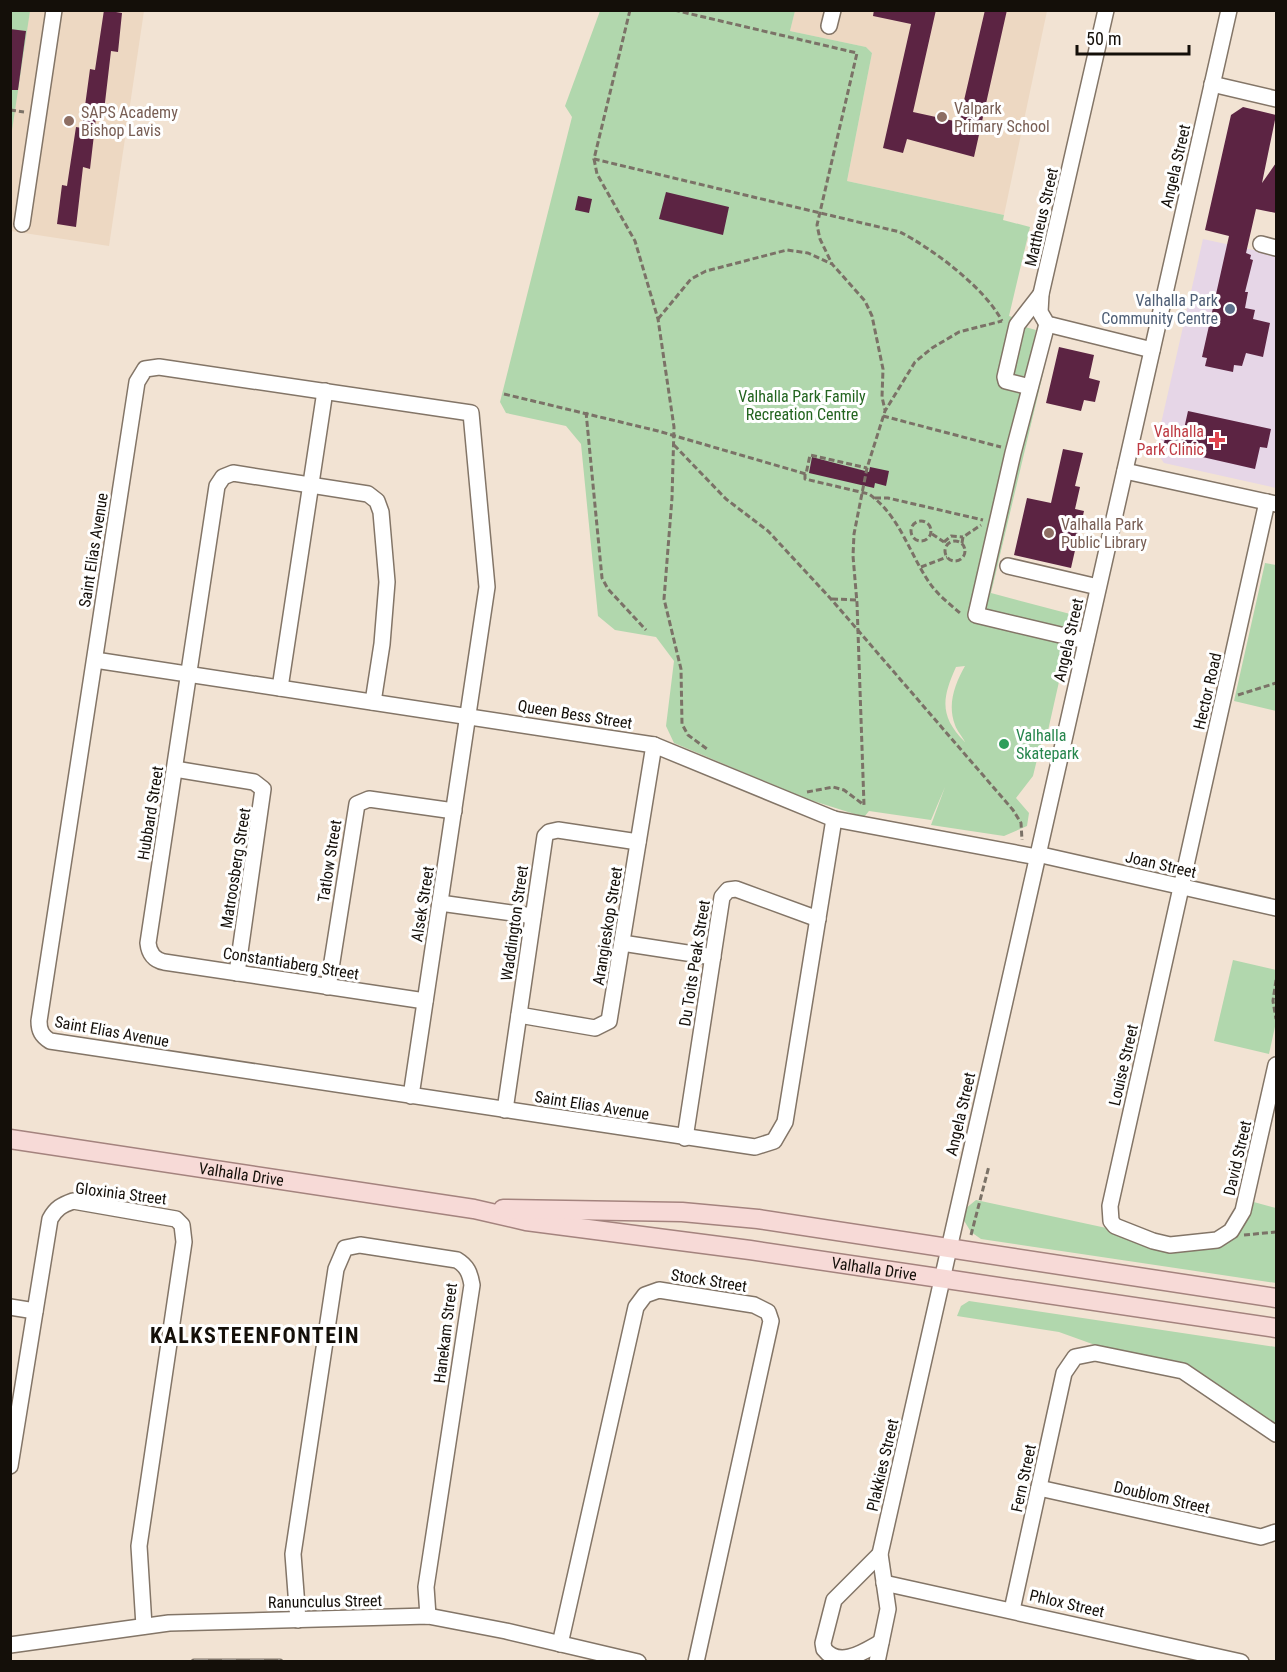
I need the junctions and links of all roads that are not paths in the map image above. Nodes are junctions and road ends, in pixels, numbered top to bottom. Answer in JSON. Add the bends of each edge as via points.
{"nodes":[{"id":1,"x":54,"y":10,"type":"edge"},
{"id":2,"x":833,"y":10,"type":"edge"},
{"id":3,"x":1106,"y":10,"type":"edge"},
{"id":4,"x":1229,"y":10,"type":"edge"},
{"id":5,"x":830,"y":26,"type":"dead end"},
{"id":6,"x":1212,"y":84,"type":"junction"},
{"id":7,"x":1276,"y":99,"type":"edge"},
{"id":8,"x":22,"y":224,"type":"dead end"},
{"id":9,"x":1041,"y":294,"type":"junction"},
{"id":10,"x":1047,"y":324,"type":"junction"},
{"id":11,"x":1152,"y":350,"type":"junction"},
{"id":12,"x":1030,"y":387,"type":"junction"},
{"id":13,"x":325,"y":391,"type":"junction"},
{"id":14,"x":471,"y":413,"type":"joint"},
{"id":15,"x":1125,"y":471,"type":"junction"},
{"id":16,"x":311,"y":485,"type":"junction"},
{"id":17,"x":1272,"y":503,"type":"edge"},
{"id":18,"x":1008,"y":566,"type":"dead end"},
{"id":19,"x":1098,"y":587,"type":"junction"},
{"id":20,"x":1086,"y":641,"type":"junction"},
{"id":21,"x":95,"y":660,"type":"junction"},
{"id":22,"x":189,"y":674,"type":"junction"},
{"id":23,"x":280,"y":688,"type":"junction"},
{"id":24,"x":373,"y":702,"type":"junction"},
{"id":25,"x":468,"y":716,"type":"junction"},
{"id":26,"x":654,"y":745,"type":"junction"},
{"id":27,"x":175,"y":769,"type":"junction"},
{"id":28,"x":454,"y":811,"type":"junction"},
{"id":29,"x":834,"y":819,"type":"junction"},
{"id":30,"x":638,"y":842,"type":"junction"},
{"id":31,"x":1037,"y":856,"type":"junction"},
{"id":32,"x":1181,"y":887,"type":"junction"},
{"id":33,"x":440,"y":903,"type":"junction"},
{"id":34,"x":1276,"y":908,"type":"edge"},
{"id":35,"x":533,"y":916,"type":"junction"},
{"id":36,"x":818,"y":919,"type":"junction"},
{"id":37,"x":622,"y":943,"type":"junction"},
{"id":38,"x":152,"y":956,"type":"joint"},
{"id":39,"x":712,"y":957,"type":"junction"},
{"id":40,"x":237,"y":973,"type":"junction"},
{"id":41,"x":328,"y":987,"type":"junction"},
{"id":42,"x":425,"y":1001,"type":"junction"},
{"id":43,"x":519,"y":1015,"type":"junction"},
{"id":44,"x":1276,"y":1065,"type":"edge"},
{"id":45,"x":411,"y":1096,"type":"junction"},
{"id":46,"x":505,"y":1110,"type":"junction"},
{"id":47,"x":685,"y":1138,"type":"junction"},
{"id":48,"x":10,"y":1139,"type":"edge"},
{"id":49,"x":474,"y":1209,"type":"junction"},
{"id":50,"x":1231,"y":1231,"type":"joint"},
{"id":51,"x":947,"y":1249,"type":"junction"},
{"id":52,"x":941,"y":1278,"type":"junction"},
{"id":53,"x":1276,"y":1298,"type":"edge"},
{"id":54,"x":10,"y":1307,"type":"edge"},
{"id":55,"x":35,"y":1311,"type":"junction"},
{"id":56,"x":1276,"y":1328,"type":"edge"},
{"id":57,"x":1276,"y":1434,"type":"edge"},
{"id":58,"x":10,"y":1466,"type":"edge"},
{"id":59,"x":1039,"y":1488,"type":"junction"},
{"id":60,"x":1276,"y":1532,"type":"edge"},
{"id":61,"x":880,"y":1554,"type":"junction"},
{"id":62,"x":884,"y":1583,"type":"junction"},
{"id":63,"x":1012,"y":1610,"type":"junction"},
{"id":64,"x":428,"y":1616,"type":"junction"},
{"id":65,"x":298,"y":1620,"type":"junction"},
{"id":66,"x":144,"y":1626,"type":"junction"},
{"id":67,"x":880,"y":1642,"type":"junction"},
{"id":68,"x":560,"y":1644,"type":"junction"},
{"id":69,"x":10,"y":1645,"type":"edge"},
{"id":70,"x":638,"y":1662,"type":"edge"},
{"id":71,"x":696,"y":1662,"type":"edge"},
{"id":72,"x":877,"y":1662,"type":"edge"},
{"id":73,"x":1241,"y":1662,"type":"edge"}],
"edges":[{"from":1,"to":8,"type":"street"},
{"from":2,"to":5,"type":"street"},
{"from":3,"to":9,"type":"street","name":"Mattheus Street"},
{"from":4,"to":6,"type":"street","name":"Angela Street"},
{"from":6,"to":7,"type":"street"},
{"from":6,"to":11,"type":"street","name":"Angela Street"},
{"from":9,"to":10,"type":"street","name":"Mattheus Street","via":[[1040,312]]},
{"from":9,"to":12,"type":"street","via":[[1017,328],[1005,379]]},
{"from":10,"to":11,"type":"street"},
{"from":10,"to":12,"type":"street"},
{"from":11,"to":15,"type":"street","name":"Angela Street"},
{"from":12,"to":20,"type":"street","via":[[1013,453],[989,521],[976,615]]},
{"from":13,"to":14,"type":"street","name":"Saint Elias Avenue"},
{"from":13,"to":16,"type":"street"},
{"from":13,"to":21,"type":"street","name":"Saint Elias Avenue","via":[[159,367],[142,373],[137,382]]},
{"from":14,"to":25,"type":"street","name":"Alsek Street","via":[[487,587]]},
{"from":15,"to":17,"type":"street"},
{"from":15,"to":19,"type":"street","name":"Angela Street"},
{"from":16,"to":22,"type":"street","name":"Hubbard Street","via":[[233,473],[219,481]]},
{"from":16,"to":23,"type":"street"},
{"from":16,"to":24,"type":"street","via":[[368,494],[380,506],[387,582]]},
{"from":17,"to":32,"type":"street","name":"Hector Road"},
{"from":18,"to":19,"type":"street"},
{"from":19,"to":20,"type":"street","name":"Angela Street"},
{"from":20,"to":31,"type":"street","name":"Angela Street"},
{"from":21,"to":22,"type":"street","name":"Queen Bess Street"},
{"from":21,"to":45,"type":"street","name":"Saint Elias Avenue","via":[[39,1021],[41,1033],[50,1041]]},
{"from":22,"to":23,"type":"street","name":"Queen Bess Street"},
{"from":22,"to":27,"type":"street","name":"Hubbard Street"},
{"from":23,"to":24,"type":"street","name":"Queen Bess Street"},
{"from":24,"to":25,"type":"street","name":"Queen Bess Street"},
{"from":25,"to":26,"type":"street","name":"Queen Bess Street"},
{"from":25,"to":28,"type":"street","name":"Alsek Street"},
{"from":26,"to":29,"type":"street","name":"Queen Bess Street"},
{"from":26,"to":30,"type":"street","name":"Arangieskop Street"},
{"from":27,"to":38,"type":"street","name":"Hubbard Street","via":[[148,943]]},
{"from":27,"to":40,"type":"street","name":"Matroosberg Street","via":[[254,782],[263,789]]},
{"from":28,"to":33,"type":"street","name":"Alsek Street"},
{"from":28,"to":41,"type":"street","name":"Tatlow Street","via":[[369,799],[357,804]]},
{"from":29,"to":31,"type":"street","name":"Queen Bess Street"},
{"from":29,"to":36,"type":"street","name":"Saint Elias Avenue"},
{"from":30,"to":35,"type":"street","name":"Waddington Street","via":[[549,832],[544,841]]},
{"from":30,"to":37,"type":"street","name":"Arangieskop Street"},
{"from":31,"to":32,"type":"street","name":"Joan Street"},
{"from":31,"to":51,"type":"street","name":"Angela Street"},
{"from":32,"to":34,"type":"street","name":"Joan Street"},
{"from":32,"to":50,"type":"street","name":"Louise Street","via":[[1110,1206],[1111,1221],[1137,1236],[1170,1245],[1216,1240]]},
{"from":33,"to":35,"type":"street"},
{"from":33,"to":42,"type":"street","name":"Alsek Street"},
{"from":35,"to":43,"type":"street","name":"Waddington Street"},
{"from":36,"to":39,"type":"street","name":"Du Toits Peak Street","via":[[732,889],[722,897]]},
{"from":36,"to":47,"type":"street","name":"Saint Elias Avenue","via":[[785,1122],[779,1136],[768,1145],[755,1147]]},
{"from":37,"to":39,"type":"street"},
{"from":37,"to":43,"type":"street","name":"Arangieskop Street","via":[[611,1016],[605,1025],[595,1028]]},
{"from":38,"to":40,"type":"street","name":"Constantiaberg Street","via":[[164,962]]},
{"from":39,"to":47,"type":"street","name":"Du Toits Peak Street"},
{"from":40,"to":41,"type":"street","name":"Constantiaberg Street"},
{"from":41,"to":42,"type":"street","name":"Constantiaberg Street"},
{"from":42,"to":45,"type":"street","name":"Alsek Street"},
{"from":43,"to":46,"type":"street","name":"Waddington Street"},
{"from":44,"to":50,"type":"street","name":"David Street","via":[[1243,1211]]},
{"from":45,"to":46,"type":"street","name":"Saint Elias Avenue"},
{"from":46,"to":47,"type":"street","name":"Saint Elias Avenue"},
{"from":48,"to":49,"type":"main road","name":"Valhalla Drive"},
{"from":49,"to":51,"type":"main road","name":"Valhalla Drive","via":[[697,1213]]},
{"from":49,"to":52,"type":"main road","name":"Valhalla Drive","via":[[526,1221]]},
{"from":51,"to":52,"type":"street","name":"Angela Street"},
{"from":51,"to":53,"type":"main road","name":"Valhalla Drive"},
{"from":52,"to":56,"type":"main road","name":"Valhalla Drive"},
{"from":52,"to":61,"type":"street","name":"Plakkies Street"},
{"from":54,"to":55,"type":"street"},
{"from":55,"to":58,"type":"street","name":"Gloxinia Street"},
{"from":55,"to":66,"type":"street","name":"Gloxinia Street","via":[[50,1219],[59,1206],[73,1201],[169,1216],[182,1225],[184,1242],[139,1546]]},
{"from":57,"to":59,"type":"street","name":"Fern Street","via":[[1183,1371],[1095,1353],[1075,1357],[1064,1373]]},
{"from":59,"to":60,"type":"street","name":"Doublom Street","via":[[1261,1538]]},
{"from":59,"to":63,"type":"street","name":"Fern Street"},
{"from":61,"to":62,"type":"street","name":"Plakkies Street"},
{"from":61,"to":67,"type":"street","via":[[834,1600],[823,1643],[833,1657],[849,1658]]},
{"from":62,"to":63,"type":"street","name":"Phlox Street"},
{"from":62,"to":67,"type":"street","name":"Plakkies Street","via":[[888,1609]]},
{"from":63,"to":73,"type":"street","name":"Phlox Street"},
{"from":64,"to":65,"type":"street","name":"Ranunculus Street"},
{"from":64,"to":65,"type":"street","name":"Hanekam Street","via":[[426,1587],[471,1276],[457,1260],[360,1245],[345,1248],[336,1269],[293,1554]]},
{"from":64,"to":68,"type":"street","name":"Ranunculus Street"},
{"from":65,"to":66,"type":"street","name":"Ranunculus Street"},
{"from":66,"to":69,"type":"street","name":"Ranunculus Street"},
{"from":67,"to":72,"type":"street","name":"Plakkies Street"},
{"from":68,"to":70,"type":"street","name":"Ranunculus Street"},
{"from":68,"to":71,"type":"street","name":"Stock Street","via":[[636,1307],[645,1295],[659,1290],[754,1305],[768,1312],[771,1321]]}]}
